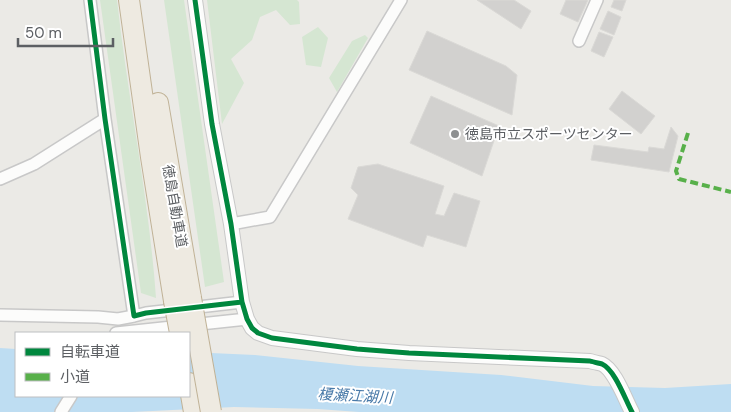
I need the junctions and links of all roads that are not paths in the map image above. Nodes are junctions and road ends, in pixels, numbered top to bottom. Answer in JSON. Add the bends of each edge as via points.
{"nodes":[{"id":1,"x":90,"y":0,"type":"edge"},
{"id":2,"x":129,"y":0,"type":"edge"},
{"id":3,"x":142,"y":0,"type":"edge"},
{"id":4,"x":196,"y":0,"type":"edge"},
{"id":5,"x":401,"y":0,"type":"edge"},
{"id":6,"x":598,"y":0,"type":"edge"},
{"id":7,"x":579,"y":41,"type":"dead end"},
{"id":8,"x":105,"y":119,"type":"junction"},
{"id":9,"x":0,"y":179,"type":"edge"},
{"id":10,"x":231,"y":224,"type":"junction"},
{"id":11,"x":183,"y":300,"type":"junction"},
{"id":12,"x":242,"y":302,"type":"junction"},
{"id":13,"x":0,"y":315,"type":"edge"},
{"id":14,"x":134,"y":316,"type":"junction"},
{"id":15,"x":247,"y":319,"type":"junction"},
{"id":16,"x":125,"y":332,"type":"edge"},
{"id":17,"x":180,"y":332,"type":"edge"},
{"id":18,"x":190,"y":389,"type":"edge"},
{"id":19,"x":70,"y":397,"type":"edge"},
{"id":20,"x":61,"y":412,"type":"edge"},
{"id":21,"x":194,"y":412,"type":"edge"},
{"id":22,"x":211,"y":412,"type":"edge"},
{"id":23,"x":632,"y":412,"type":"edge"}],
"edges":[{"from":1,"to":8,"type":"street"},
{"from":2,"to":11,"type":"highway","name":"徳島自動車道","via":[[151,157]]},
{"from":3,"to":11,"type":"highway","name":"徳島自動車道","via":[[166,155]]},
{"from":4,"to":10,"type":"street","via":[[212,124]]},
{"from":5,"to":10,"type":"street","via":[[270,217]]},
{"from":6,"to":7,"type":"street"},
{"from":8,"to":9,"type":"street","via":[[34,164]]},
{"from":8,"to":14,"type":"street"},
{"from":10,"to":12,"type":"street"},
{"from":11,"to":17,"type":"highway","name":"徳島自動車道","bridge":true},
{"from":11,"to":22,"type":"highway","name":"徳島自動車道","bridge":true},
{"from":12,"to":14,"type":"street"},
{"from":12,"to":15,"type":"street"},
{"from":13,"to":14,"type":"street","via":[[118,319]]},
{"from":15,"to":16,"type":"street"},
{"from":15,"to":23,"type":"street","via":[[258,333],[272,338],[409,353],[590,361],[608,369]]},
{"from":18,"to":21,"type":"highway"},
{"from":19,"to":20,"type":"street"}]}
